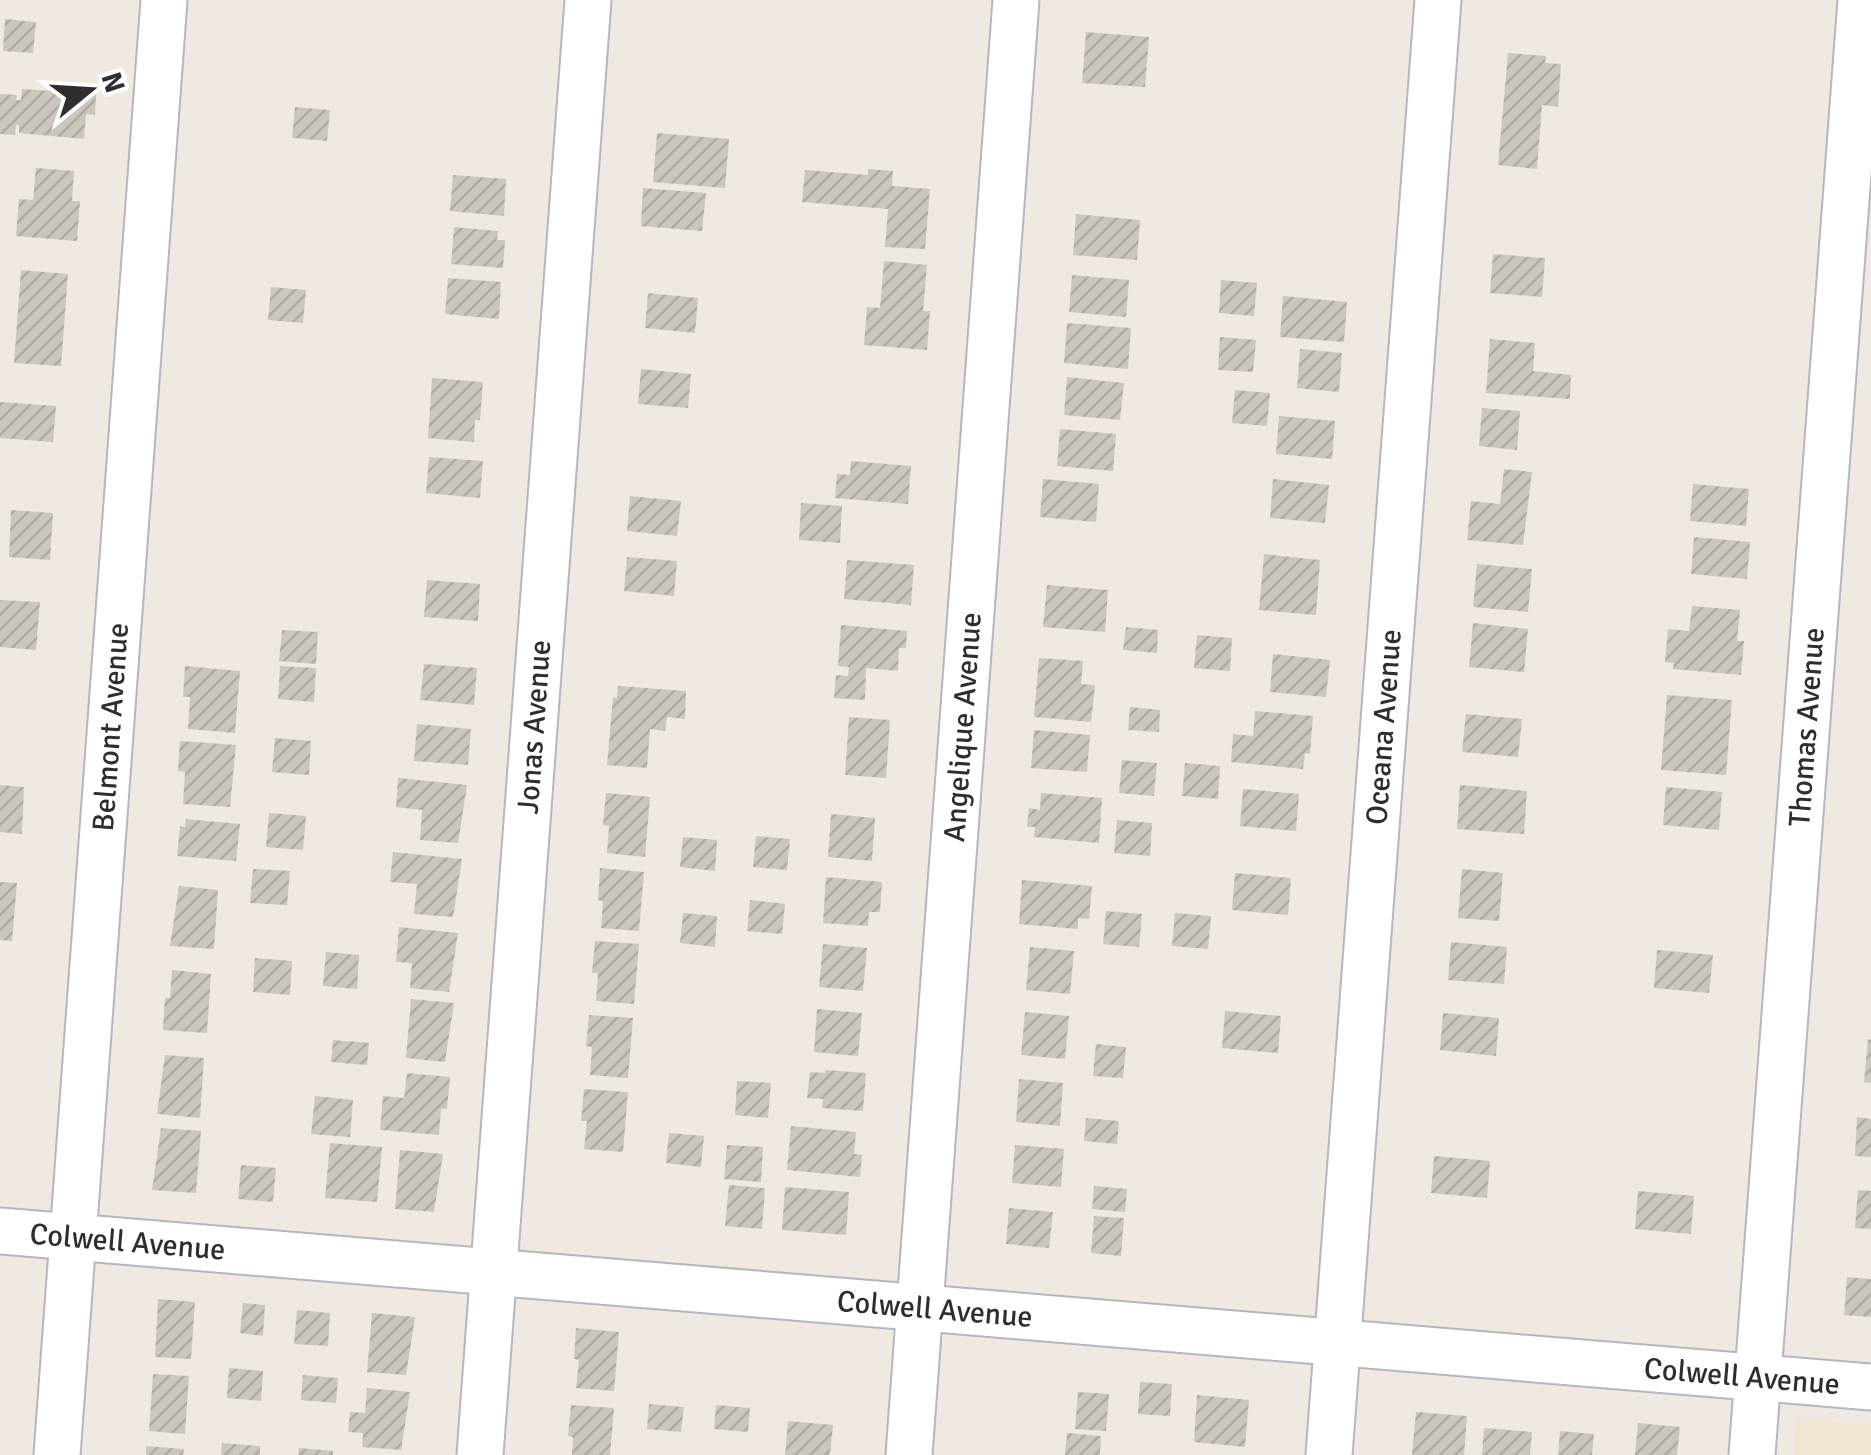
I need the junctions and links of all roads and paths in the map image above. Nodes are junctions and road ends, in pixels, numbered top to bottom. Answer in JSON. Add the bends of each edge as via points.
{"nodes":[{"id":1,"x":164,"y":0,"type":"edge"},
{"id":2,"x":588,"y":0,"type":"edge"},
{"id":3,"x":1016,"y":0,"type":"edge"},
{"id":4,"x":1438,"y":0,"type":"edge"},
{"id":5,"x":1861,"y":0,"type":"edge"},
{"id":6,"x":0,"y":1231,"type":"edge"},
{"id":7,"x":73,"y":1237,"type":"junction"},
{"id":8,"x":493,"y":1271,"type":"junction"},
{"id":9,"x":919,"y":1307,"type":"junction"},
{"id":10,"x":1337,"y":1345,"type":"junction"},
{"id":11,"x":1758,"y":1377,"type":"junction"},
{"id":12,"x":1871,"y":1387,"type":"edge"},
{"id":13,"x":56,"y":1455,"type":"edge"},
{"id":14,"x":480,"y":1455,"type":"edge"},
{"id":15,"x":908,"y":1455,"type":"edge"},
{"id":16,"x":1329,"y":1455,"type":"edge"},
{"id":17,"x":1752,"y":1455,"type":"edge"}],
"edges":[{"from":1,"to":7,"type":"street","name":"Belmont Avenue"},
{"from":2,"to":8,"type":"street","name":"Jonas Avenue"},
{"from":3,"to":9,"type":"street","name":"Angelique Avenue"},
{"from":4,"to":10,"type":"street","name":"Oceana Avenue"},
{"from":5,"to":11,"type":"street","name":"Thomas Avenue"},
{"from":6,"to":7,"type":"street","name":"Colwell Avenue"},
{"from":7,"to":8,"type":"street","name":"Colwell Avenue"},
{"from":7,"to":13,"type":"street","name":"Belmont Avenue"},
{"from":8,"to":9,"type":"street","name":"Colwell Avenue"},
{"from":8,"to":14,"type":"street","name":"Jonas Avenue"},
{"from":9,"to":10,"type":"street","name":"Colwell Avenue"},
{"from":9,"to":15,"type":"street","name":"Angelique Avenue"},
{"from":10,"to":11,"type":"street","name":"Colwell Avenue"},
{"from":10,"to":16,"type":"street","name":"Oceana Avenue"},
{"from":11,"to":12,"type":"street","name":"Colwell Avenue"},
{"from":11,"to":17,"type":"street","name":"Thomas Avenue"}]}
